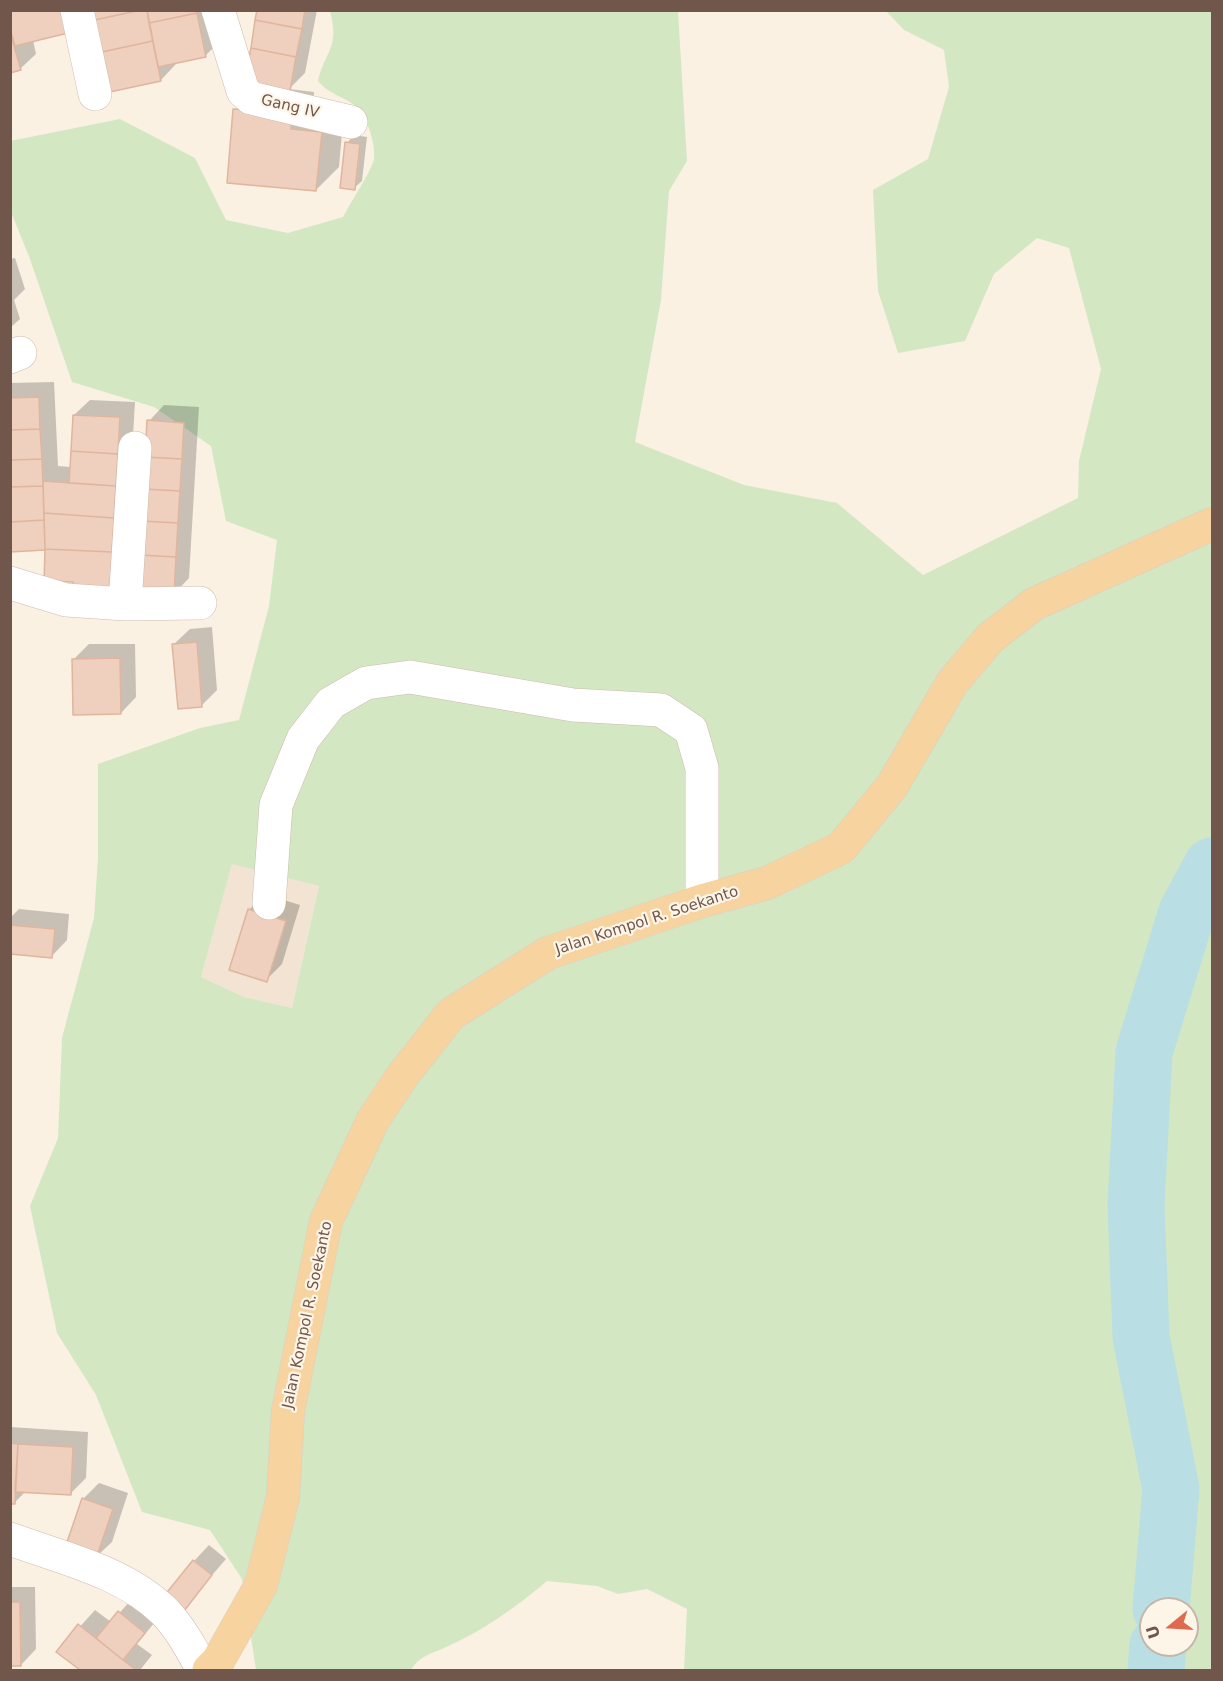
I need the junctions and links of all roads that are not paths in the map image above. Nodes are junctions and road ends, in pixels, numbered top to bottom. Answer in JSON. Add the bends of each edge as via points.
{"nodes":[{"id":1,"x":77,"y":10,"type":"edge"},
{"id":2,"x":218,"y":10,"type":"edge"},
{"id":3,"x":95,"y":94,"type":"dead end"},
{"id":4,"x":351,"y":122,"type":"dead end"},
{"id":5,"x":135,"y":448,"type":"dead end"},
{"id":6,"x":1212,"y":524,"type":"edge"},
{"id":7,"x":10,"y":583,"type":"edge"},
{"id":8,"x":200,"y":603,"type":"dead end"},
{"id":9,"x":125,"y":604,"type":"junction"},
{"id":10,"x":702,"y":901,"type":"junction"},
{"id":11,"x":269,"y":903,"type":"dead end"},
{"id":12,"x":10,"y":1539,"type":"edge"},
{"id":13,"x":203,"y":1671,"type":"edge"},
{"id":14,"x":209,"y":1671,"type":"edge"}],
"edges":[{"from":1,"to":3,"type":"street"},
{"from":2,"to":4,"type":"street","name":"Gang IV","via":[[243,91],[251,98]]},
{"from":5,"to":9,"type":"street"},
{"from":6,"to":10,"type":"main road","name":"Jalan Kompol R. Soekanto","via":[[1034,604],[990,638],[952,683],[892,786],[841,848],[766,883]]},
{"from":7,"to":9,"type":"street","via":[[66,600]]},
{"from":8,"to":9,"type":"street"},
{"from":10,"to":11,"type":"street","via":[[702,768],[692,730],[661,710],[573,705],[410,677],[366,683],[331,703],[303,739],[276,805]]},
{"from":10,"to":14,"type":"main road","name":"Jalan Kompol R. Soekanto","via":[[548,952],[451,1014],[379,1111],[326,1221],[288,1411],[283,1497],[261,1586]]},
{"from":12,"to":13,"type":"street","via":[[112,1577],[141,1594],[165,1612],[188,1642]]}]}
